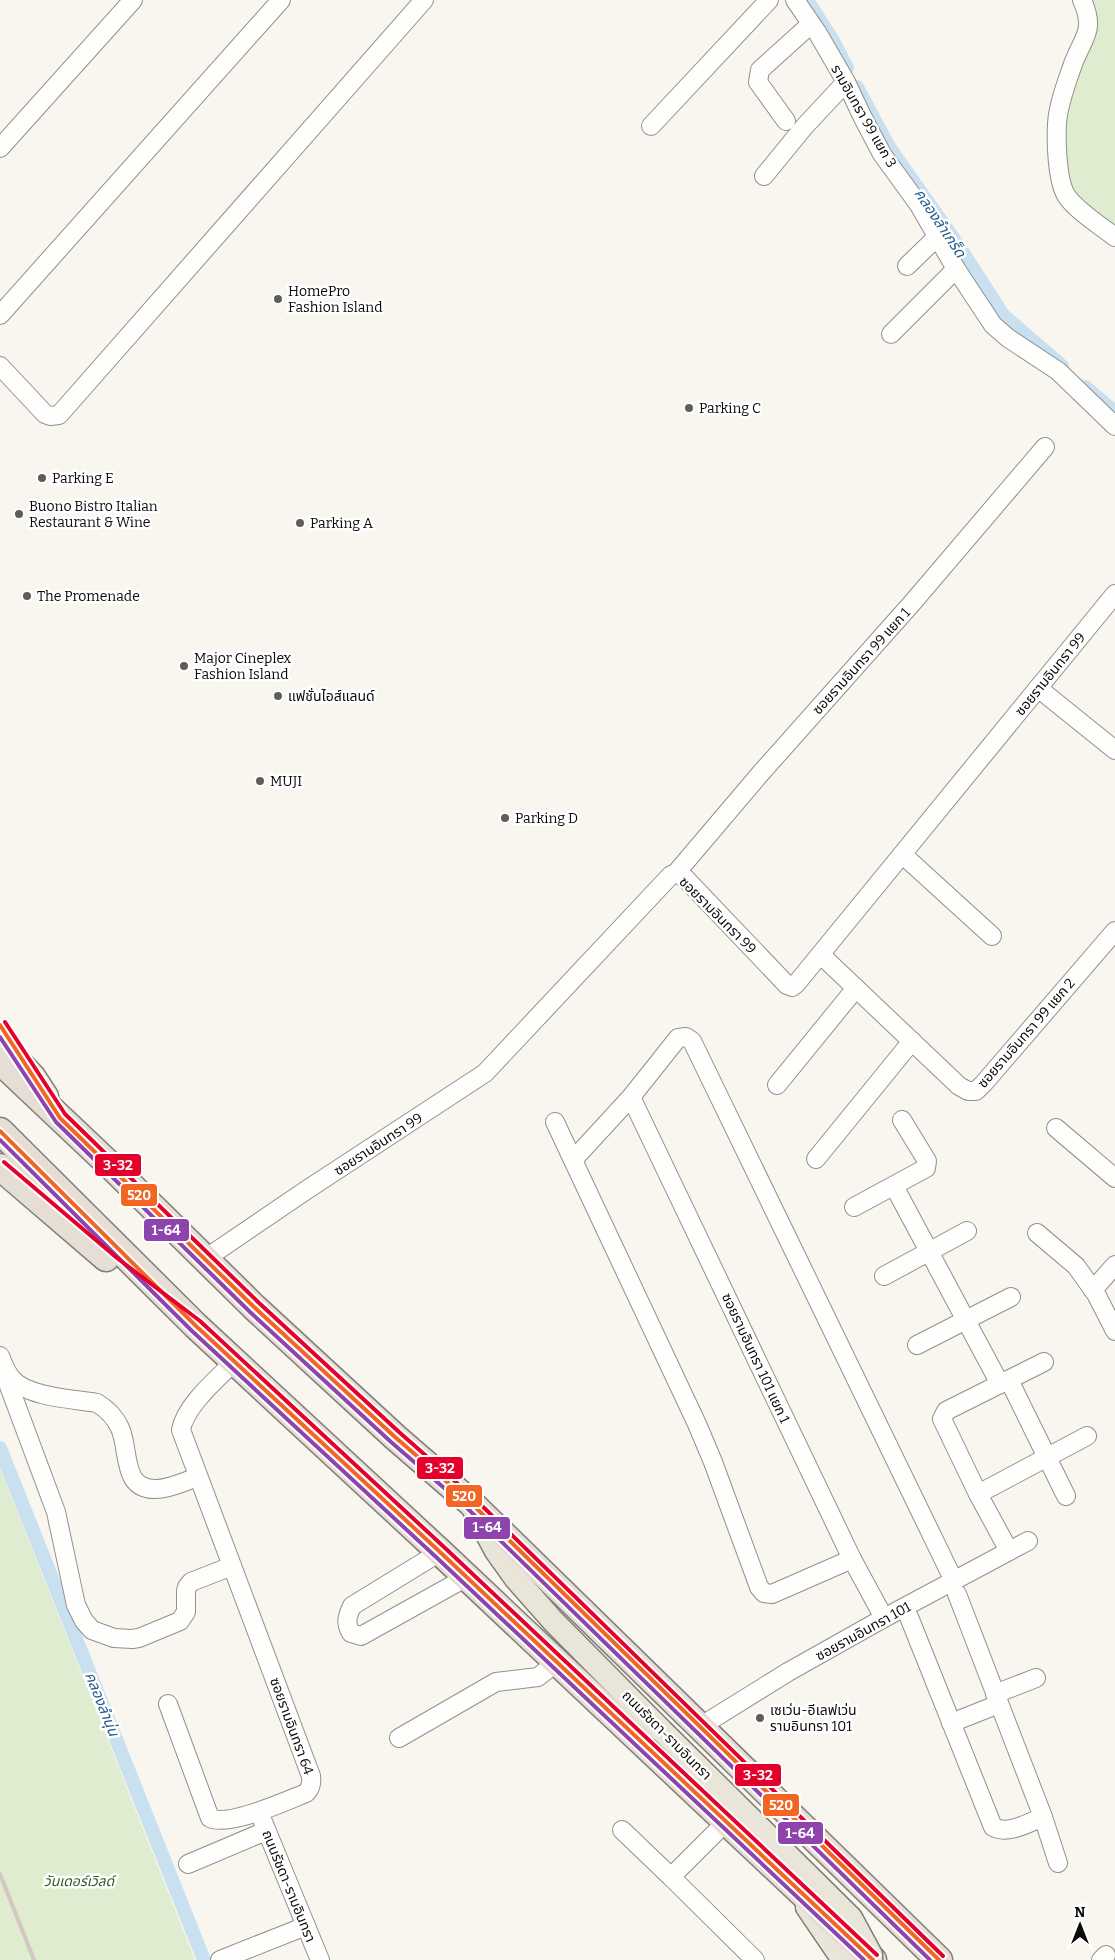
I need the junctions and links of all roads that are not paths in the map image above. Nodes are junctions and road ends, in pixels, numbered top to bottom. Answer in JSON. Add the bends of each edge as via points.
{"nodes":[{"id":1,"x":133,"y":0,"type":"edge"},
{"id":2,"x":281,"y":0,"type":"edge"},
{"id":3,"x":424,"y":0,"type":"edge"},
{"id":4,"x":769,"y":0,"type":"edge"},
{"id":5,"x":795,"y":0,"type":"edge"},
{"id":6,"x":1082,"y":0,"type":"edge"},
{"id":7,"x":811,"y":24,"type":"junction"},
{"id":8,"x":846,"y":82,"type":"junction"},
{"id":9,"x":786,"y":121,"type":"dead end"},
{"id":10,"x":651,"y":126,"type":"dead end"},
{"id":11,"x":0,"y":148,"type":"edge"},
{"id":12,"x":764,"y":176,"type":"dead end"},
{"id":13,"x":937,"y":237,"type":"junction"},
{"id":14,"x":1115,"y":237,"type":"edge"},
{"id":15,"x":907,"y":266,"type":"dead end"},
{"id":16,"x":956,"y":269,"type":"junction"},
{"id":17,"x":0,"y":315,"type":"edge"},
{"id":18,"x":891,"y":334,"type":"dead end"},
{"id":19,"x":0,"y":366,"type":"edge"},
{"id":20,"x":1115,"y":426,"type":"edge"},
{"id":21,"x":1045,"y":447,"type":"dead end"},
{"id":22,"x":1115,"y":594,"type":"edge"},
{"id":23,"x":1038,"y":688,"type":"junction"},
{"id":24,"x":1115,"y":750,"type":"edge"},
{"id":25,"x":903,"y":855,"type":"junction"},
{"id":26,"x":676,"y":873,"type":"junction"},
{"id":27,"x":1115,"y":931,"type":"edge"},
{"id":28,"x":992,"y":936,"type":"dead end"},
{"id":29,"x":821,"y":955,"type":"junction"},
{"id":30,"x":856,"y":988,"type":"junction"},
{"id":31,"x":0,"y":1040,"type":"edge"},
{"id":32,"x":912,"y":1041,"type":"junction"},
{"id":33,"x":0,"y":1061,"type":"edge"},
{"id":34,"x":777,"y":1085,"type":"dead end"},
{"id":35,"x":631,"y":1097,"type":"junction"},
{"id":36,"x":60,"y":1118,"type":"junction"},
{"id":37,"x":902,"y":1120,"type":"dead end"},
{"id":38,"x":555,"y":1122,"type":"dead end"},
{"id":39,"x":1056,"y":1128,"type":"dead end"},
{"id":40,"x":0,"y":1131,"type":"edge"},
{"id":41,"x":574,"y":1159,"type":"junction"},
{"id":42,"x":816,"y":1159,"type":"dead end"},
{"id":43,"x":0,"y":1167,"type":"edge"},
{"id":44,"x":1115,"y":1178,"type":"edge"},
{"id":45,"x":894,"y":1186,"type":"junction"},
{"id":46,"x":854,"y":1208,"type":"dead end"},
{"id":47,"x":967,"y":1231,"type":"dead end"},
{"id":48,"x":1037,"y":1233,"type":"dead end"},
{"id":49,"x":930,"y":1252,"type":"junction"},
{"id":50,"x":205,"y":1260,"type":"junction"},
{"id":51,"x":1115,"y":1265,"type":"edge"},
{"id":52,"x":884,"y":1276,"type":"dead end"},
{"id":53,"x":1093,"y":1290,"type":"junction"},
{"id":54,"x":1011,"y":1297,"type":"dead end"},
{"id":55,"x":965,"y":1319,"type":"junction"},
{"id":56,"x":196,"y":1326,"type":"junction"},
{"id":57,"x":1115,"y":1331,"type":"edge"},
{"id":58,"x":917,"y":1345,"type":"dead end"},
{"id":59,"x":0,"y":1356,"type":"edge"},
{"id":60,"x":234,"y":1362,"type":"junction"},
{"id":61,"x":1044,"y":1362,"type":"dead end"},
{"id":62,"x":8,"y":1374,"type":"junction"},
{"id":63,"x":1004,"y":1382,"type":"junction"},
{"id":64,"x":1087,"y":1436,"type":"dead end"},
{"id":65,"x":1047,"y":1457,"type":"junction"},
{"id":66,"x":198,"y":1477,"type":"junction"},
{"id":67,"x":978,"y":1494,"type":"junction"},
{"id":68,"x":1066,"y":1496,"type":"dead end"},
{"id":69,"x":470,"y":1502,"type":"junction"},
{"id":70,"x":1028,"y":1541,"type":"dead end"},
{"id":71,"x":1009,"y":1551,"type":"junction"},
{"id":72,"x":440,"y":1552,"type":"junction"},
{"id":73,"x":852,"y":1559,"type":"junction"},
{"id":74,"x":232,"y":1566,"type":"junction"},
{"id":75,"x":467,"y":1577,"type":"junction"},
{"id":76,"x":955,"y":1588,"type":"junction"},
{"id":77,"x":909,"y":1617,"type":"dead end"},
{"id":78,"x":884,"y":1618,"type":"junction"},
{"id":79,"x":557,"y":1662,"type":"junction"},
{"id":80,"x":1036,"y":1678,"type":"dead end"},
{"id":81,"x":997,"y":1699,"type":"junction"},
{"id":82,"x":168,"y":1704,"type":"dead end"},
{"id":83,"x":951,"y":1723,"type":"junction"},
{"id":84,"x":701,"y":1726,"type":"junction"},
{"id":85,"x":399,"y":1738,"type":"dead end"},
{"id":86,"x":259,"y":1812,"type":"junction"},
{"id":87,"x":1043,"y":1817,"type":"junction"},
{"id":88,"x":726,"y":1822,"type":"junction"},
{"id":89,"x":266,"y":1830,"type":"junction"},
{"id":90,"x":622,"y":1830,"type":"dead end"},
{"id":91,"x":1058,"y":1863,"type":"dead end"},
{"id":92,"x":188,"y":1864,"type":"dead end"},
{"id":93,"x":671,"y":1877,"type":"junction"},
{"id":94,"x":789,"y":1882,"type":"junction"},
{"id":95,"x":306,"y":1926,"type":"junction"},
{"id":96,"x":220,"y":1960,"type":"edge"},
{"id":97,"x":320,"y":1960,"type":"edge"},
{"id":98,"x":755,"y":1960,"type":"edge"},
{"id":99,"x":843,"y":1960,"type":"edge"},
{"id":100,"x":872,"y":1960,"type":"edge"},
{"id":101,"x":939,"y":1960,"type":"edge"}],
"edges":[{"from":1,"to":11,"type":"street"},
{"from":2,"to":17,"type":"street"},
{"from":3,"to":19,"type":"street","via":[[59,415],[45,414]]},
{"from":4,"to":10,"type":"street"},
{"from":5,"to":7,"type":"street","name":"รามอินทรา 99 แยก 3"},
{"from":6,"to":14,"type":"street","via":[[1089,18],[1088,27],[1057,122],[1060,182],[1066,197]]},
{"from":7,"to":8,"type":"street","name":"รามอินทรา 99 แยก 3"},
{"from":7,"to":9,"type":"street","via":[[760,70],[758,76],[758,82]]},
{"from":8,"to":12,"type":"street"},
{"from":8,"to":13,"type":"street","name":"รามอินทรา 99 แยก 3","via":[[882,154]]},
{"from":13,"to":15,"type":"street"},
{"from":13,"to":16,"type":"street","name":"รามอินทรา 99 แยก 3"},
{"from":16,"to":18,"type":"street"},
{"from":16,"to":20,"type":"street","name":"รามอินทรา 99 แยก 3","via":[[993,325],[1058,371]]},
{"from":21,"to":26,"type":"street","name":"ซอยรามอินทรา 99 แยก 1"},
{"from":22,"to":23,"type":"street","name":"ซอยรามอินทรา 99"},
{"from":23,"to":24,"type":"street"},
{"from":23,"to":25,"type":"street","name":"ซอยรามอินทรา 99"},
{"from":25,"to":28,"type":"street"},
{"from":25,"to":29,"type":"street","name":"ซอยรามอินทรา 99"},
{"from":26,"to":29,"type":"street","name":"ซอยรามอินทรา 99","via":[[694,886],[787,985],[792,987],[796,984]]},
{"from":26,"to":50,"type":"street","name":"ซอยรามอินทรา 99","via":[[486,1073]]},
{"from":27,"to":32,"type":"street","name":"ซอยรามอินทรา 99 แยก 2","via":[[976,1091],[959,1086]]},
{"from":29,"to":30,"type":"street","name":"ซอยรามอินทรา 99 แยก 2"},
{"from":30,"to":32,"type":"street","name":"ซอยรามอินทรา 99 แยก 2"},
{"from":30,"to":34,"type":"street"},
{"from":31,"to":36,"type":"main road","via":[[34,1076]]},
{"from":32,"to":42,"type":"street"},
{"from":33,"to":36,"type":"highway"},
{"from":35,"to":41,"type":"street"},
{"from":35,"to":73,"type":"street","name":"ซอยรามอินทรา 101 แยก 1"},
{"from":35,"to":76,"type":"street","via":[[678,1038],[686,1037],[692,1041]]},
{"from":36,"to":50,"type":"highway"},
{"from":37,"to":45,"type":"street","via":[[928,1165]]},
{"from":38,"to":41,"type":"street"},
{"from":39,"to":44,"type":"street"},
{"from":40,"to":56,"type":"highway"},
{"from":41,"to":73,"type":"street","via":[[697,1424],[759,1587],[764,1593],[772,1594]]},
{"from":43,"to":56,"type":"highway","via":[[113,1264]]},
{"from":45,"to":46,"type":"street"},
{"from":45,"to":49,"type":"street"},
{"from":47,"to":49,"type":"street"},
{"from":48,"to":53,"type":"street","via":[[1076,1266]]},
{"from":49,"to":52,"type":"street"},
{"from":49,"to":55,"type":"street"},
{"from":50,"to":69,"type":"highway","via":[[388,1431]]},
{"from":51,"to":53,"type":"street"},
{"from":53,"to":57,"type":"street"},
{"from":54,"to":55,"type":"street"},
{"from":55,"to":58,"type":"street"},
{"from":55,"to":63,"type":"street"},
{"from":56,"to":60,"type":"highway"},
{"from":59,"to":62,"type":"street"},
{"from":60,"to":66,"type":"street","name":"ซอยรามอินทรา 64","via":[[207,1389],[182,1423],[181,1430]]},
{"from":60,"to":72,"type":"highway"},
{"from":61,"to":63,"type":"street"},
{"from":62,"to":66,"type":"street","via":[[32,1392],[96,1403],[104,1408],[115,1418],[123,1438],[128,1468],[139,1484],[148,1488],[168,1487]]},
{"from":62,"to":74,"type":"street","via":[[9,1386],[56,1512],[76,1605],[92,1630],[114,1638],[132,1639],[172,1624],[184,1616],[187,1587],[192,1582]]},
{"from":63,"to":65,"type":"street"},
{"from":63,"to":67,"type":"street","via":[[946,1411],[942,1419]]},
{"from":64,"to":65,"type":"street"},
{"from":65,"to":67,"type":"street"},
{"from":65,"to":68,"type":"street"},
{"from":66,"to":74,"type":"street","name":"ซอยรามอินทรา 64"},
{"from":67,"to":71,"type":"street"},
{"from":69,"to":84,"type":"highway"},
{"from":69,"to":100,"type":"main road","name":"ถนนรัชดา-รามอินทรา","bridge":true,"via":[[486,1535],[516,1579],[554,1622],[851,1918]]},
{"from":70,"to":71,"type":"street","name":"ซอยรามอินทรา 101"},
{"from":71,"to":76,"type":"street","name":"ซอยรามอินทรา 101"},
{"from":72,"to":75,"type":"highway"},
{"from":72,"to":75,"type":"street","via":[[352,1606],[346,1618],[351,1634],[361,1636]]},
{"from":73,"to":78,"type":"street","name":"ซอยรามอินทรา 101 แยก 1"},
{"from":74,"to":86,"type":"street","name":"ซอยรามอินทรา 64","via":[[312,1782],[306,1793]]},
{"from":75,"to":79,"type":"highway"},
{"from":76,"to":78,"type":"street","name":"ซอยรามอินทรา 101"},
{"from":76,"to":81,"type":"street"},
{"from":77,"to":83,"type":"street"},
{"from":78,"to":84,"type":"street","name":"ซอยรามอินทรา 101"},
{"from":79,"to":85,"type":"street","via":[[538,1677],[496,1682]]},
{"from":79,"to":88,"type":"highway"},
{"from":80,"to":81,"type":"street"},
{"from":81,"to":83,"type":"street"},
{"from":81,"to":87,"type":"street"},
{"from":82,"to":86,"type":"street","name":"ซอยรามอินทรา 64","via":[[210,1818],[223,1820]]},
{"from":83,"to":87,"type":"street","via":[[993,1826],[1006,1831]]},
{"from":84,"to":101,"type":"highway"},
{"from":86,"to":89,"type":"street","name":"ถนนรัชดา-รามอินทรา"},
{"from":87,"to":91,"type":"street"},
{"from":88,"to":93,"type":"street"},
{"from":88,"to":94,"type":"highway"},
{"from":89,"to":92,"type":"street"},
{"from":89,"to":95,"type":"street","name":"ถนนรัชดา-รามอินทรา"},
{"from":90,"to":93,"type":"street"},
{"from":93,"to":98,"type":"street"},
{"from":94,"to":99,"type":"main road"},
{"from":94,"to":100,"type":"highway"},
{"from":95,"to":96,"type":"street"},
{"from":95,"to":97,"type":"street","name":"ถนนรัชดา-รามอินทรา"}]}
